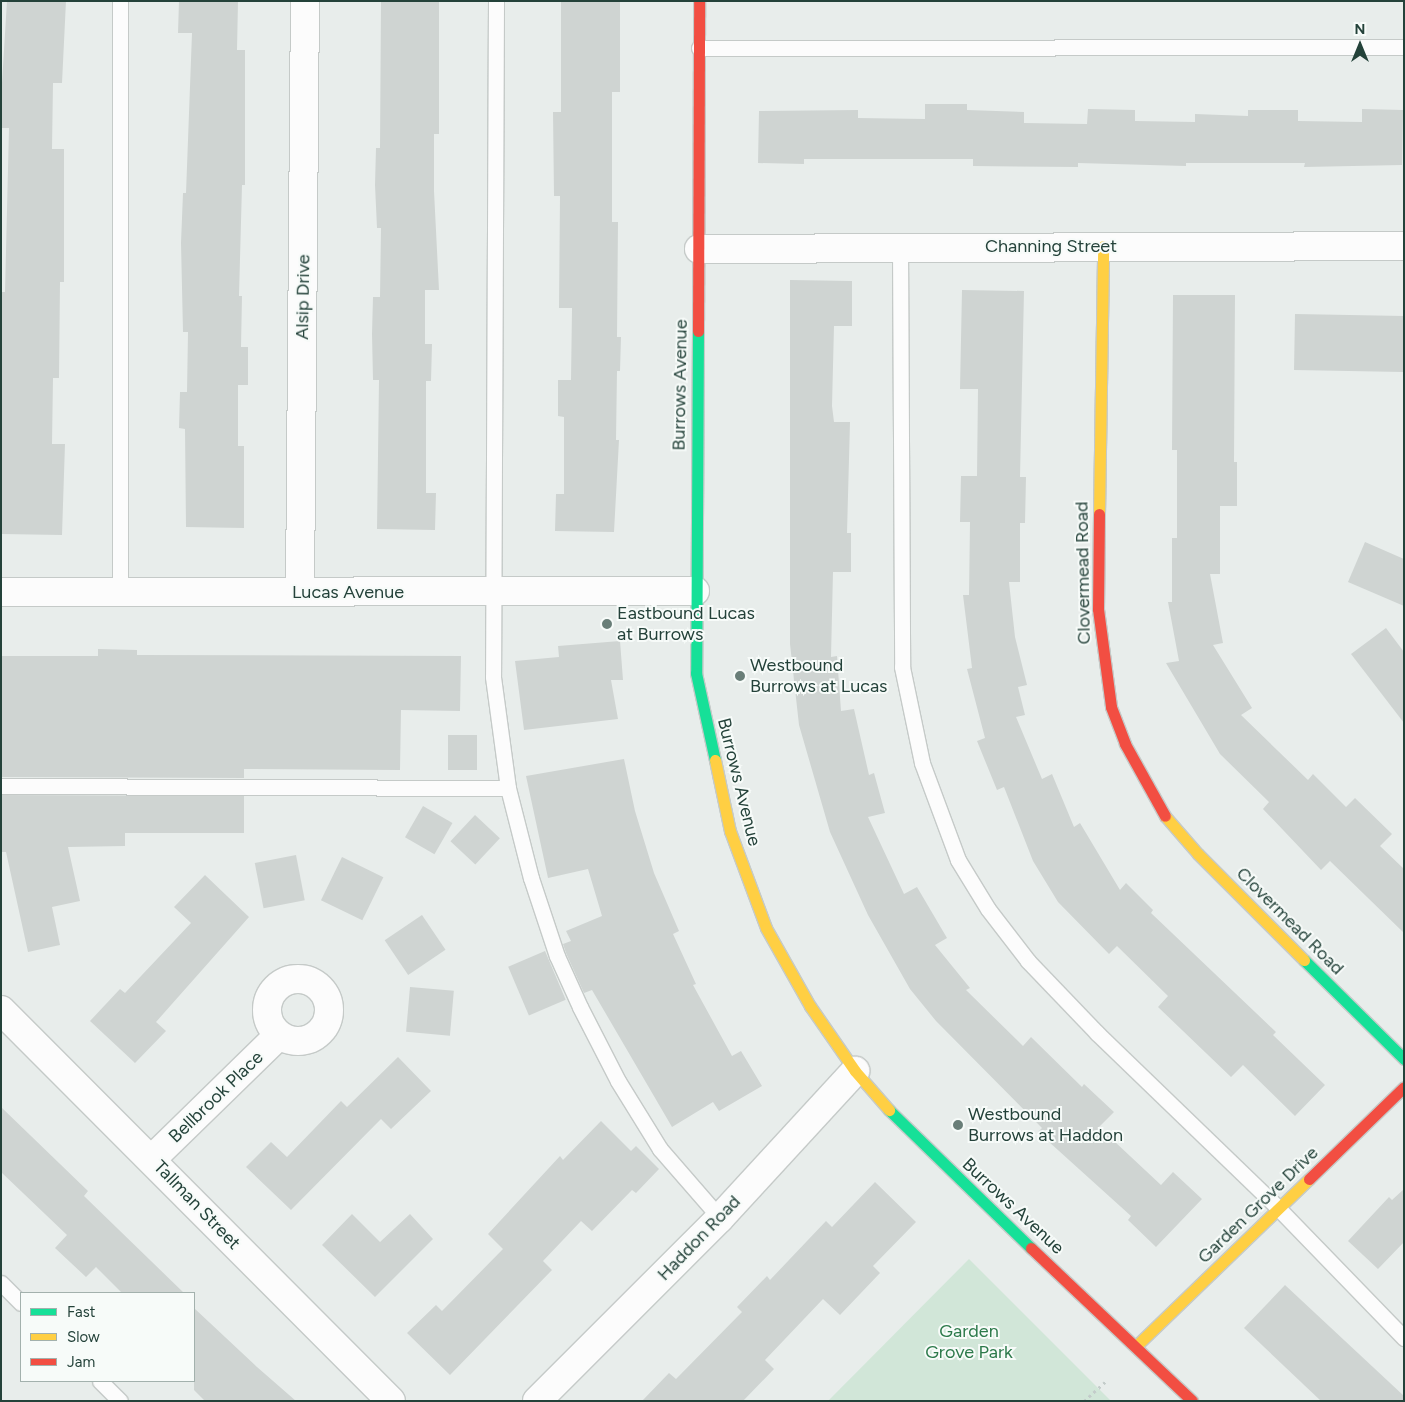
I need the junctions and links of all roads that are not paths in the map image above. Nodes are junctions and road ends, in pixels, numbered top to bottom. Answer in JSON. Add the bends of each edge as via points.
{"nodes":[{"id":1,"x":120,"y":1,"type":"edge"},
{"id":2,"x":305,"y":1,"type":"edge"},
{"id":3,"x":496,"y":1,"type":"edge"},
{"id":4,"x":699,"y":1,"type":"edge"},
{"id":5,"x":1404,"y":47,"type":"edge"},
{"id":6,"x":699,"y":48,"type":"junction"},
{"id":7,"x":1102,"y":246,"type":"junction"},
{"id":8,"x":1404,"y":246,"type":"edge"},
{"id":9,"x":900,"y":247,"type":"junction"},
{"id":10,"x":698,"y":249,"type":"junction"},
{"id":11,"x":695,"y":591,"type":"junction"},
{"id":12,"x":1,"y":592,"type":"edge"},
{"id":13,"x":120,"y":592,"type":"junction"},
{"id":14,"x":300,"y":592,"type":"junction"},
{"id":15,"x":495,"y":592,"type":"junction"},
{"id":16,"x":1,"y":786,"type":"edge"},
{"id":17,"x":508,"y":788,"type":"junction"},
{"id":18,"x":1,"y":1010,"type":"edge"},
{"id":19,"x":279,"y":1035,"type":"dead end"},
{"id":20,"x":1404,"y":1059,"type":"edge"},
{"id":21,"x":854,"y":1071,"type":"junction"},
{"id":22,"x":1404,"y":1088,"type":"edge"},
{"id":23,"x":152,"y":1158,"type":"junction"},
{"id":24,"x":1279,"y":1209,"type":"junction"},
{"id":25,"x":720,"y":1218,"type":"junction"},
{"id":26,"x":1,"y":1283,"type":"edge"},
{"id":27,"x":20,"y":1302,"type":"edge"},
{"id":28,"x":1404,"y":1338,"type":"edge"},
{"id":29,"x":1136,"y":1346,"type":"junction"},
{"id":30,"x":101,"y":1382,"type":"edge"},
{"id":31,"x":120,"y":1401,"type":"edge"},
{"id":32,"x":391,"y":1401,"type":"edge"},
{"id":33,"x":538,"y":1401,"type":"edge"},
{"id":34,"x":1192,"y":1401,"type":"edge"}],
"edges":[{"from":1,"to":13,"type":"lane"},
{"from":2,"to":14,"type":"street","name":"Alsip Drive"},
{"from":3,"to":15,"type":"lane"},
{"from":4,"to":6,"type":"street","name":"Burrows Avenue"},
{"from":5,"to":6,"type":"lane"},
{"from":6,"to":10,"type":"street","name":"Burrows Avenue"},
{"from":7,"to":8,"type":"street","name":"Channing Street"},
{"from":7,"to":9,"type":"street","name":"Channing Street"},
{"from":7,"to":20,"type":"street","name":"Clovermead Road","via":[[1098,609],[1111,706],[1125,744],[1166,818],[1198,854]]},
{"from":9,"to":10,"type":"street","name":"Channing Street"},
{"from":9,"to":24,"type":"lane","via":[[902,667],[922,763],[935,806],[958,860],[988,909],[1028,961],[1097,1034]]},
{"from":10,"to":11,"type":"street","name":"Burrows Avenue"},
{"from":11,"to":15,"type":"street","name":"Lucas Avenue"},
{"from":11,"to":21,"type":"street","name":"Burrows Avenue","via":[[696,673],[730,831],[766,928],[810,1006]]},
{"from":12,"to":13,"type":"street","name":"Lucas Avenue"},
{"from":13,"to":14,"type":"street","name":"Lucas Avenue"},
{"from":14,"to":15,"type":"street","name":"Lucas Avenue"},
{"from":15,"to":17,"type":"lane","via":[[493,677]]},
{"from":16,"to":17,"type":"lane"},
{"from":17,"to":25,"type":"lane","via":[[531,878],[557,956],[580,1007],[618,1081],[660,1149]]},
{"from":18,"to":23,"type":"street","name":"Tallman Street"},
{"from":19,"to":23,"type":"street","name":"Bellbrook Place"},
{"from":21,"to":25,"type":"street","name":"Haddon Road"},
{"from":21,"to":29,"type":"street","name":"Burrows Avenue","via":[[908,1130]]},
{"from":22,"to":24,"type":"street","name":"Garden Grove Drive"},
{"from":23,"to":32,"type":"street","name":"Tallman Street"},
{"from":24,"to":28,"type":"lane"},
{"from":24,"to":29,"type":"street","name":"Garden Grove Drive"},
{"from":25,"to":33,"type":"street","name":"Haddon Road"},
{"from":26,"to":27,"type":"lane"},
{"from":29,"to":34,"type":"street","name":"Burrows Avenue"},
{"from":30,"to":31,"type":"lane"}]}
